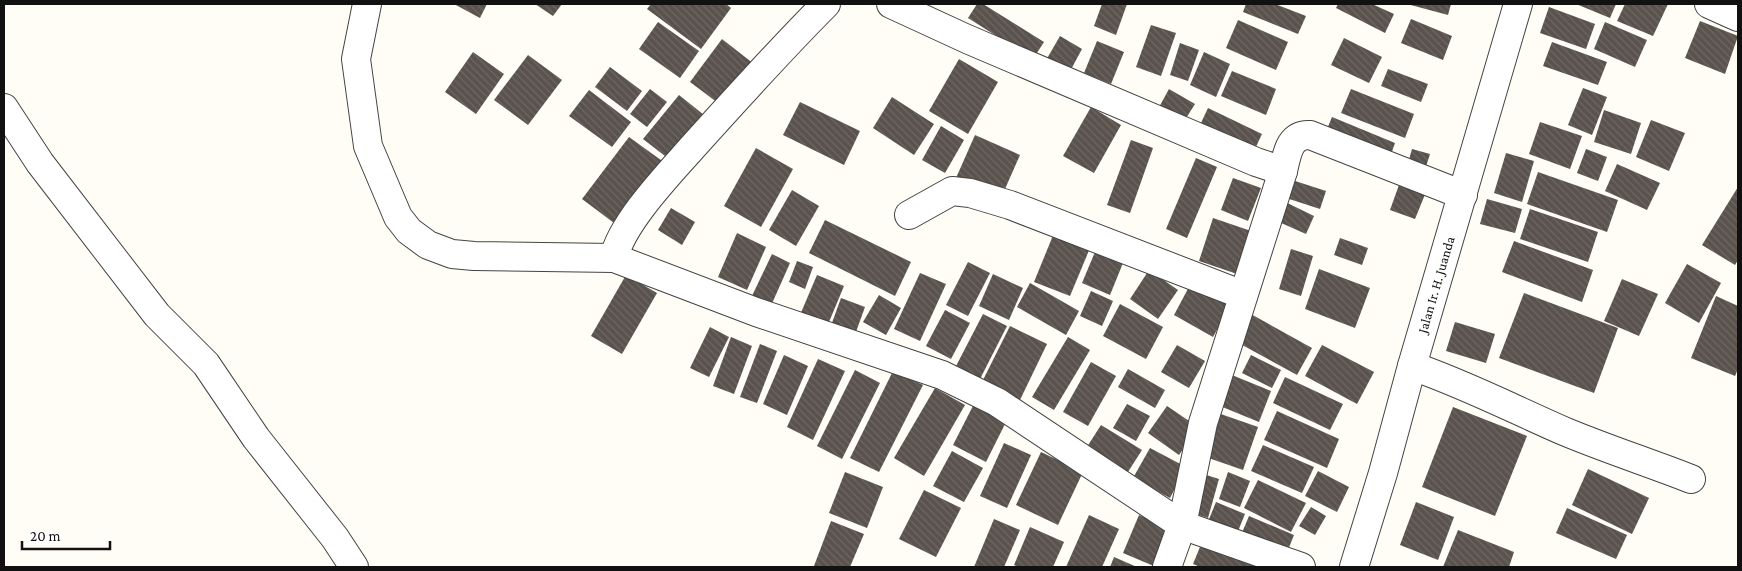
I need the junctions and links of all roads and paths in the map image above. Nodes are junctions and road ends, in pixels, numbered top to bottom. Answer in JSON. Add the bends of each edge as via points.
{"nodes":[{"id":1,"x":368,"y":4,"type":"edge"},
{"id":2,"x":826,"y":4,"type":"edge"},
{"id":3,"x":891,"y":4,"type":"edge"},
{"id":4,"x":1518,"y":4,"type":"edge"},
{"id":5,"x":1709,"y":4,"type":"edge"},
{"id":6,"x":1738,"y":17,"type":"edge"},
{"id":7,"x":4,"y":108,"type":"edge"},
{"id":8,"x":1283,"y":171,"type":"junction"},
{"id":9,"x":1463,"y":195,"type":"junction"},
{"id":10,"x":909,"y":215,"type":"dead end"},
{"id":11,"x":614,"y":258,"type":"junction"},
{"id":12,"x":1243,"y":295,"type":"junction"},
{"id":13,"x":1410,"y":374,"type":"junction"},
{"id":14,"x":1691,"y":479,"type":"dead end"},
{"id":15,"x":1182,"y":525,"type":"junction"},
{"id":16,"x":354,"y":567,"type":"edge"},
{"id":17,"x":1167,"y":567,"type":"edge"},
{"id":18,"x":1301,"y":567,"type":"edge"},
{"id":19,"x":1354,"y":567,"type":"edge"}],
"edges":[{"from":1,"to":11,"type":"street","via":[[356,59],[368,146],[398,217],[409,231],[428,245],[452,254]]},
{"from":2,"to":11,"type":"street","via":[[769,61],[666,177],[622,234]]},
{"from":3,"to":8,"type":"street"},
{"from":4,"to":9,"type":"street","name":"Jalan Ir. H. Juanda"},
{"from":5,"to":6,"type":"street"},
{"from":7,"to":16,"type":"street","via":[[40,163],[157,315],[206,364],[256,438]]},
{"from":8,"to":9,"type":"street","via":[[1295,138],[1300,134],[1310,135]]},
{"from":8,"to":12,"type":"street"},
{"from":9,"to":13,"type":"street","name":"Jalan Ir. H. Juanda"},
{"from":10,"to":12,"type":"street","via":[[952,191],[970,193],[1010,205]]},
{"from":11,"to":15,"type":"street","via":[[756,312],[942,375],[997,402]]},
{"from":12,"to":15,"type":"street","via":[[1203,423]]},
{"from":13,"to":14,"type":"street","via":[[1446,394],[1473,392],[1568,433]]},
{"from":13,"to":19,"type":"street","name":"Jalan Ir. H. Juanda","via":[[1384,473]]},
{"from":15,"to":17,"type":"street"},
{"from":15,"to":18,"type":"street"}]}
